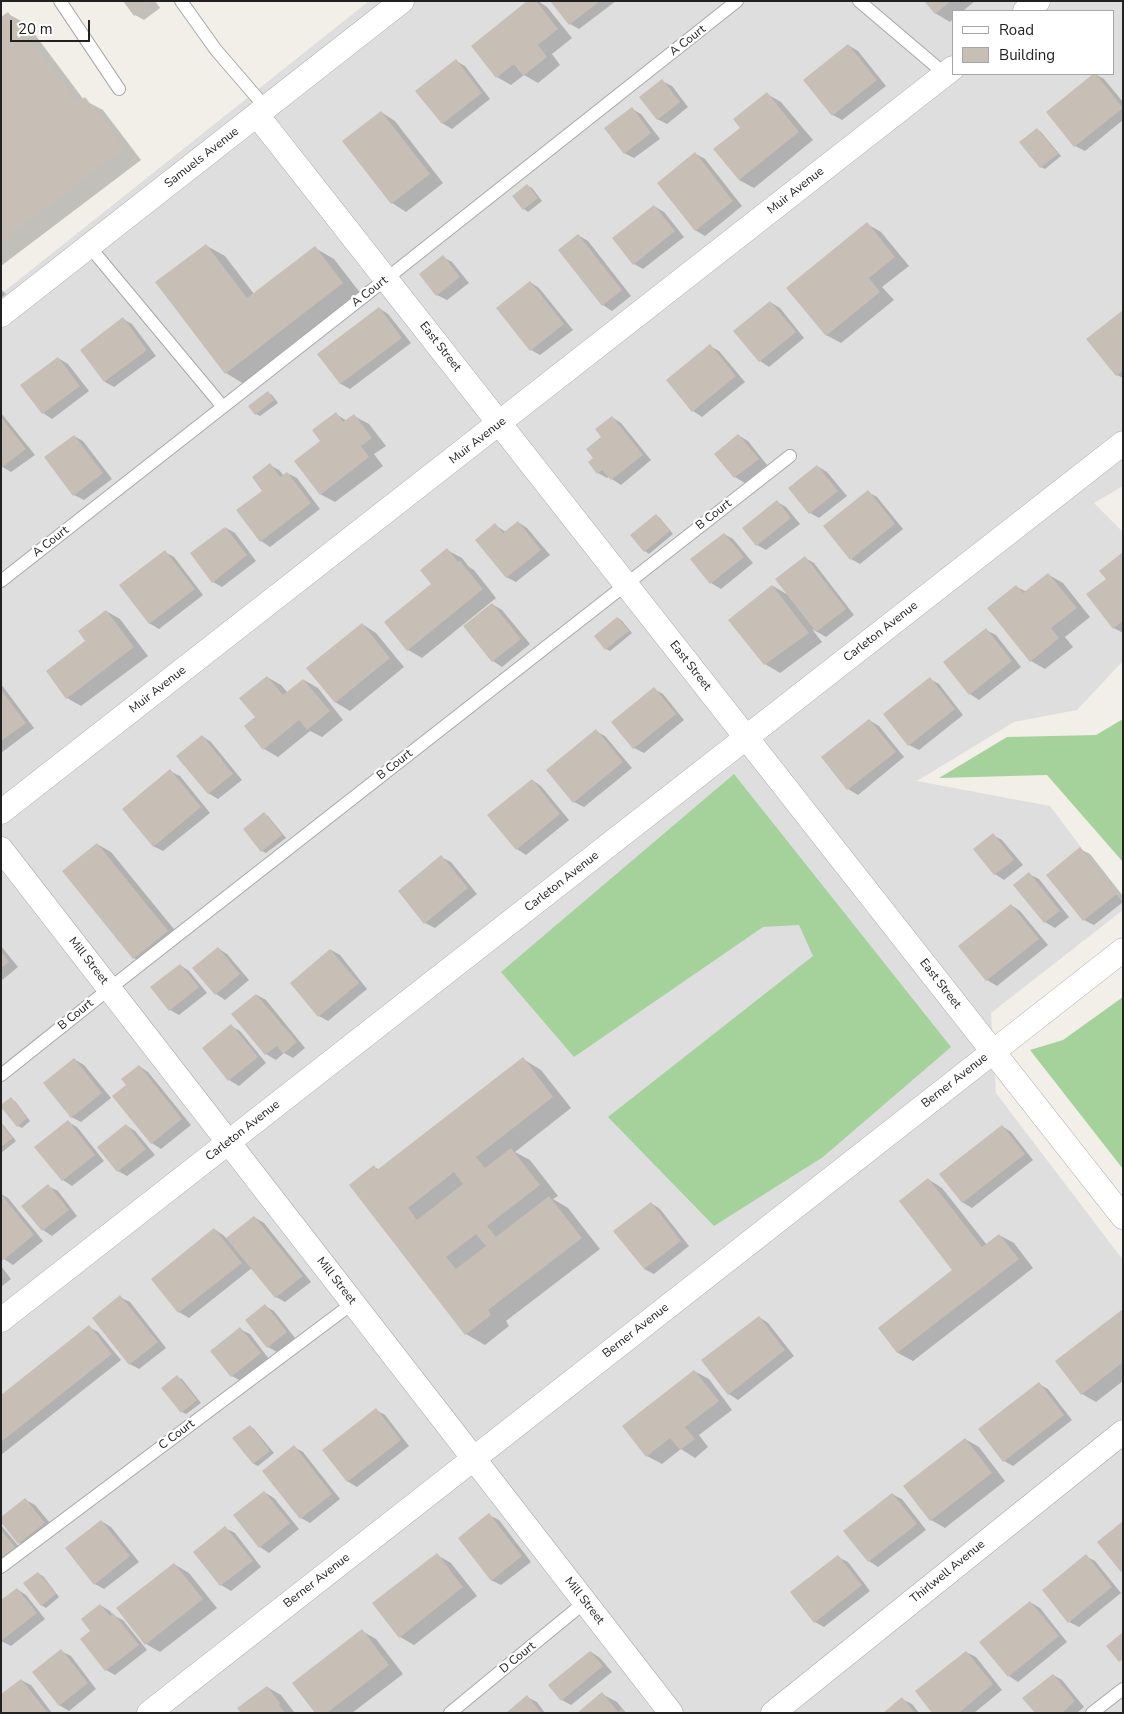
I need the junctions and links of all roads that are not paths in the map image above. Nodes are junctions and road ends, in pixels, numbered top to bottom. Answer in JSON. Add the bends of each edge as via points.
{"nodes":[{"id":1,"x":60,"y":1,"type":"edge"},
{"id":2,"x":181,"y":1,"type":"edge"},
{"id":3,"x":402,"y":1,"type":"edge"},
{"id":4,"x":737,"y":1,"type":"edge"},
{"id":5,"x":859,"y":1,"type":"edge"},
{"id":6,"x":1038,"y":1,"type":"edge"},
{"id":7,"x":1026,"y":10,"type":"edge"},
{"id":8,"x":949,"y":71,"type":"edge"},
{"id":9,"x":119,"y":90,"type":"dead end"},
{"id":10,"x":262,"y":111,"type":"junction"},
{"id":11,"x":89,"y":246,"type":"junction"},
{"id":12,"x":386,"y":279,"type":"junction"},
{"id":13,"x":1,"y":315,"type":"edge"},
{"id":14,"x":223,"y":407,"type":"junction"},
{"id":15,"x":500,"y":424,"type":"junction"},
{"id":16,"x":1123,"y":443,"type":"edge"},
{"id":17,"x":790,"y":456,"type":"dead end"},
{"id":18,"x":1,"y":581,"type":"edge"},
{"id":19,"x":626,"y":584,"type":"junction"},
{"id":20,"x":746,"y":738,"type":"junction"},
{"id":21,"x":1,"y":812,"type":"edge"},
{"id":22,"x":1,"y":849,"type":"edge"},
{"id":23,"x":1123,"y":950,"type":"edge"},
{"id":24,"x":110,"y":988,"type":"junction"},
{"id":25,"x":993,"y":1052,"type":"junction"},
{"id":26,"x":1,"y":1075,"type":"edge"},
{"id":27,"x":229,"y":1142,"type":"junction"},
{"id":28,"x":1123,"y":1217,"type":"edge"},
{"id":29,"x":353,"y":1303,"type":"junction"},
{"id":30,"x":1,"y":1320,"type":"edge"},
{"id":31,"x":1123,"y":1432,"type":"edge"},
{"id":32,"x":473,"y":1458,"type":"junction"},
{"id":33,"x":1,"y":1567,"type":"edge"},
{"id":34,"x":585,"y":1602,"type":"junction"},
{"id":35,"x":1123,"y":1689,"type":"edge"},
{"id":36,"x":149,"y":1713,"type":"edge"},
{"id":37,"x":450,"y":1713,"type":"edge"},
{"id":38,"x":671,"y":1713,"type":"edge"},
{"id":39,"x":773,"y":1713,"type":"edge"},
{"id":40,"x":1092,"y":1713,"type":"edge"}],
"edges":[{"from":1,"to":9,"type":"lane"},
{"from":2,"to":10,"type":"lane"},
{"from":3,"to":10,"type":"street","name":"Samuels Avenue"},
{"from":4,"to":12,"type":"lane","name":"A Court"},
{"from":5,"to":8,"type":"lane"},
{"from":6,"to":7,"type":"street"},
{"from":8,"to":15,"type":"street","name":"Muir Avenue"},
{"from":10,"to":11,"type":"street","name":"Samuels Avenue"},
{"from":10,"to":12,"type":"street","name":"East Street"},
{"from":11,"to":13,"type":"street","name":"Samuels Avenue"},
{"from":11,"to":14,"type":"lane"},
{"from":12,"to":14,"type":"lane","name":"A Court"},
{"from":12,"to":15,"type":"street","name":"East Street"},
{"from":14,"to":18,"type":"lane","name":"A Court"},
{"from":15,"to":19,"type":"street","name":"East Street"},
{"from":15,"to":21,"type":"street","name":"Muir Avenue"},
{"from":16,"to":20,"type":"street","name":"Carleton Avenue"},
{"from":17,"to":19,"type":"lane","name":"B Court"},
{"from":19,"to":20,"type":"street","name":"East Street"},
{"from":19,"to":24,"type":"lane","name":"B Court"},
{"from":20,"to":25,"type":"street","name":"East Street"},
{"from":20,"to":27,"type":"street","name":"Carleton Avenue"},
{"from":22,"to":24,"type":"street","name":"Mill Street"},
{"from":23,"to":25,"type":"street","name":"Berner Avenue"},
{"from":24,"to":26,"type":"lane","name":"B Court"},
{"from":24,"to":27,"type":"street","name":"Mill Street"},
{"from":25,"to":28,"type":"street","name":"East Street"},
{"from":25,"to":32,"type":"street","name":"Berner Avenue"},
{"from":27,"to":29,"type":"street","name":"Mill Street"},
{"from":27,"to":30,"type":"street","name":"Carleton Avenue"},
{"from":29,"to":32,"type":"street","name":"Mill Street"},
{"from":29,"to":33,"type":"lane","name":"C Court"},
{"from":31,"to":39,"type":"street","name":"Thirlwell Avenue"},
{"from":32,"to":34,"type":"street","name":"Mill Street"},
{"from":32,"to":36,"type":"street","name":"Berner Avenue"},
{"from":34,"to":37,"type":"lane","name":"D Court"},
{"from":34,"to":38,"type":"street","name":"Mill Street"},
{"from":35,"to":40,"type":"lane"}]}
